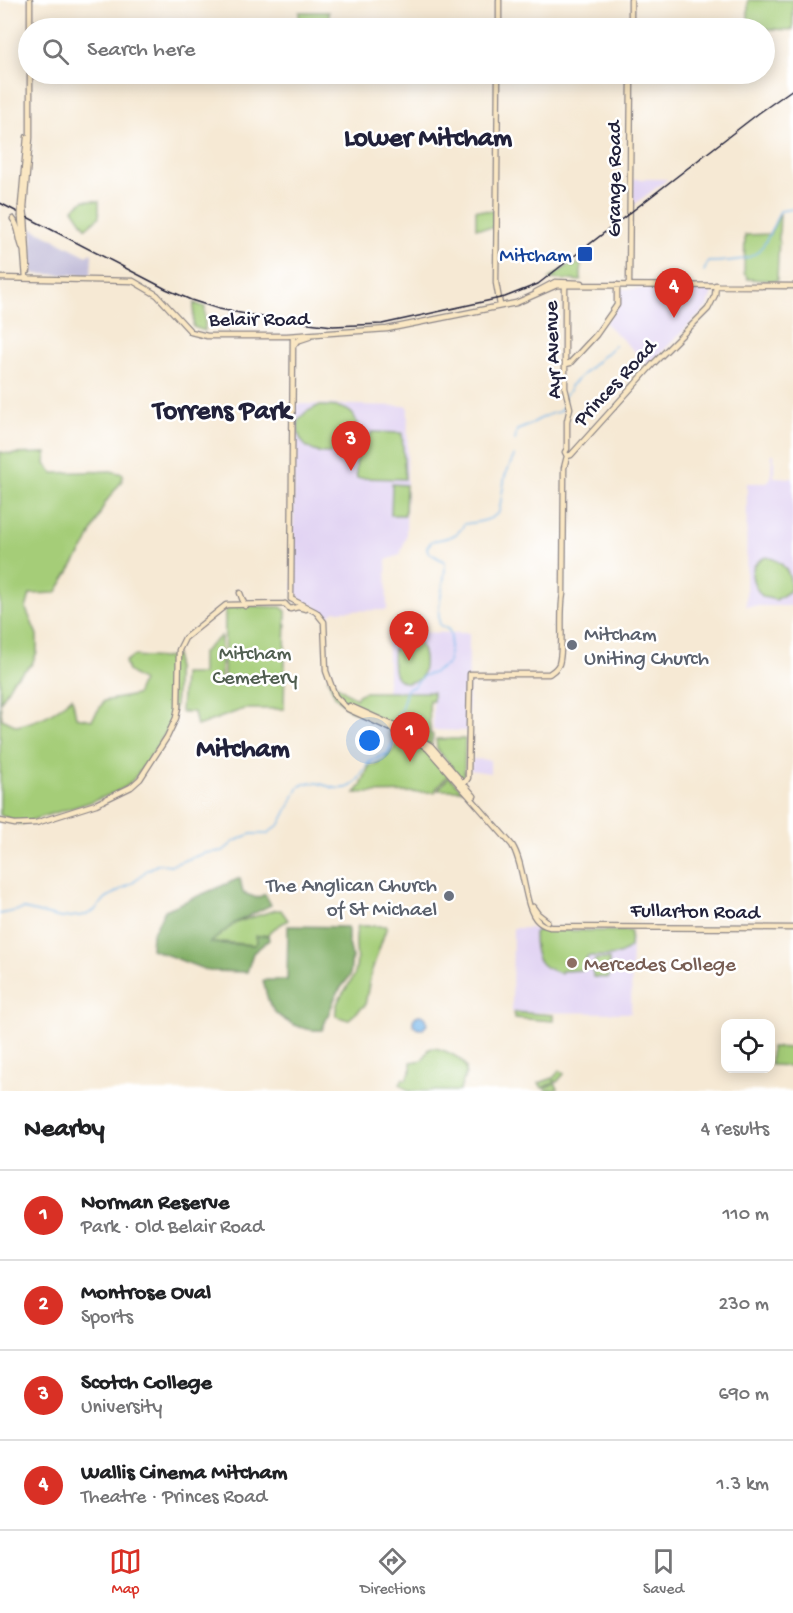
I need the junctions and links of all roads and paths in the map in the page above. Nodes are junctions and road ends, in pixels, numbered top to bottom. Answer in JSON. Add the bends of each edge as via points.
{"nodes":[{"id":1,"x":30,"y":0,"type":"edge"},
{"id":2,"x":499,"y":0,"type":"edge"},
{"id":3,"x":631,"y":0,"type":"edge"},
{"id":4,"x":30,"y":18,"type":"edge"},
{"id":5,"x":499,"y":18,"type":"edge"},
{"id":6,"x":631,"y":18,"type":"edge"},
{"id":7,"x":30,"y":84,"type":"edge"},
{"id":8,"x":498,"y":84,"type":"edge"},
{"id":9,"x":631,"y":84,"type":"edge"},
{"id":10,"x":23,"y":217,"type":"junction"},
{"id":11,"x":13,"y":219,"type":"dead end"},
{"id":12,"x":20,"y":226,"type":"junction"},
{"id":13,"x":29,"y":265,"type":"junction"},
{"id":14,"x":0,"y":278,"type":"edge"},
{"id":15,"x":26,"y":278,"type":"junction"},
{"id":16,"x":36,"y":278,"type":"junction"},
{"id":17,"x":490,"y":283,"type":"dead end"},
{"id":18,"x":595,"y":284,"type":"junction"},
{"id":19,"x":566,"y":285,"type":"junction"},
{"id":20,"x":617,"y":285,"type":"junction"},
{"id":21,"x":629,"y":285,"type":"junction"},
{"id":22,"x":716,"y":285,"type":"junction"},
{"id":23,"x":793,"y":286,"type":"edge"},
{"id":24,"x":497,"y":291,"type":"junction"},
{"id":25,"x":500,"y":305,"type":"junction"},
{"id":26,"x":315,"y":335,"type":"junction"},
{"id":27,"x":293,"y":336,"type":"junction"},
{"id":28,"x":292,"y":350,"type":"junction"},
{"id":29,"x":566,"y":364,"type":"junction"},
{"id":30,"x":569,"y":451,"type":"junction"},
{"id":31,"x":240,"y":593,"type":"dead end"},
{"id":32,"x":291,"y":598,"type":"junction"},
{"id":33,"x":285,"y":604,"type":"junction"},
{"id":34,"x":295,"y":605,"type":"junction"},
{"id":35,"x":245,"y":606,"type":"junction"},
{"id":36,"x":462,"y":784,"type":"junction"},
{"id":37,"x":0,"y":821,"type":"edge"},
{"id":38,"x":534,"y":910,"type":"junction"},
{"id":39,"x":537,"y":920,"type":"junction"},
{"id":40,"x":547,"y":921,"type":"junction"},
{"id":41,"x":597,"y":926,"type":"junction"},
{"id":42,"x":793,"y":928,"type":"edge"}],
"edges":[{"from":1,"to":4,"type":"main road"},
{"from":2,"to":5,"type":"main road"},
{"from":3,"to":6,"type":"main road"},
{"from":7,"to":10,"type":"main road","bridge":true},
{"from":8,"to":24,"type":"main road"},
{"from":9,"to":21,"type":"main road","name":"Grange Road"},
{"from":10,"to":12,"type":"main road"},
{"from":10,"to":13,"type":"main road"},
{"from":11,"to":12,"type":"main road"},
{"from":12,"to":15,"type":"main road"},
{"from":13,"to":15,"type":"main road"},
{"from":13,"to":16,"type":"main road"},
{"from":14,"to":15,"type":"main road","name":"Belair Road"},
{"from":15,"to":16,"type":"main road","name":"Belair Road"},
{"from":16,"to":27,"type":"main road","name":"Belair Road","via":[[133,281],[150,289],[191,332],[202,335]]},
{"from":17,"to":24,"type":"main road"},
{"from":18,"to":19,"type":"main road","name":"Belair Road"},
{"from":18,"to":20,"type":"main road","name":"Belair Road"},
{"from":18,"to":25,"type":"main road","name":"Belair Road","via":[[555,282]]},
{"from":19,"to":25,"type":"main road","name":"Belair Road"},
{"from":19,"to":29,"type":"main road","name":"Ayr Avenue"},
{"from":20,"to":21,"type":"main road","name":"Belair Road"},
{"from":20,"to":29,"type":"main road","via":[[615,307],[592,341]]},
{"from":21,"to":22,"type":"main road","name":"Belair Road"},
{"from":22,"to":23,"type":"main road","name":"Belair Road"},
{"from":22,"to":30,"type":"main road","name":"Princes Road","via":[[708,309]]},
{"from":24,"to":25,"type":"main road"},
{"from":25,"to":26,"type":"main road","name":"Belair Road","via":[[387,329]]},
{"from":26,"to":27,"type":"main road","name":"Belair Road"},
{"from":26,"to":28,"type":"main road","via":[[297,340]]},
{"from":27,"to":28,"type":"main road"},
{"from":28,"to":32,"type":"main road"},
{"from":29,"to":30,"type":"main road","name":"Ayr Avenue"},
{"from":30,"to":36,"type":"main road","name":"Princes Road","via":[[564,468],[560,661],[549,674],[471,674],[468,774]]},
{"from":31,"to":35,"type":"main road"},
{"from":32,"to":33,"type":"main road"},
{"from":32,"to":34,"type":"main road"},
{"from":33,"to":34,"type":"main road","via":[[288,608]]},
{"from":33,"to":35,"type":"main road"},
{"from":34,"to":36,"type":"main road","via":[[311,608],[325,627],[326,671],[333,690],[351,708],[431,746]]},
{"from":35,"to":37,"type":"main road","via":[[225,606],[182,642],[176,718],[137,783],[96,804],[36,823]]},
{"from":36,"to":38,"type":"main road","via":[[517,849]]},
{"from":36,"to":39,"type":"main road","via":[[512,845]]},
{"from":38,"to":39,"type":"main road"},
{"from":38,"to":40,"type":"main road"},
{"from":39,"to":40,"type":"main road","name":"Fullarton Road"},
{"from":39,"to":41,"type":"main road","name":"Fullarton Road","via":[[550,927]]},
{"from":40,"to":41,"type":"main road","name":"Fullarton Road"},
{"from":41,"to":42,"type":"main road","name":"Fullarton Road"}]}
